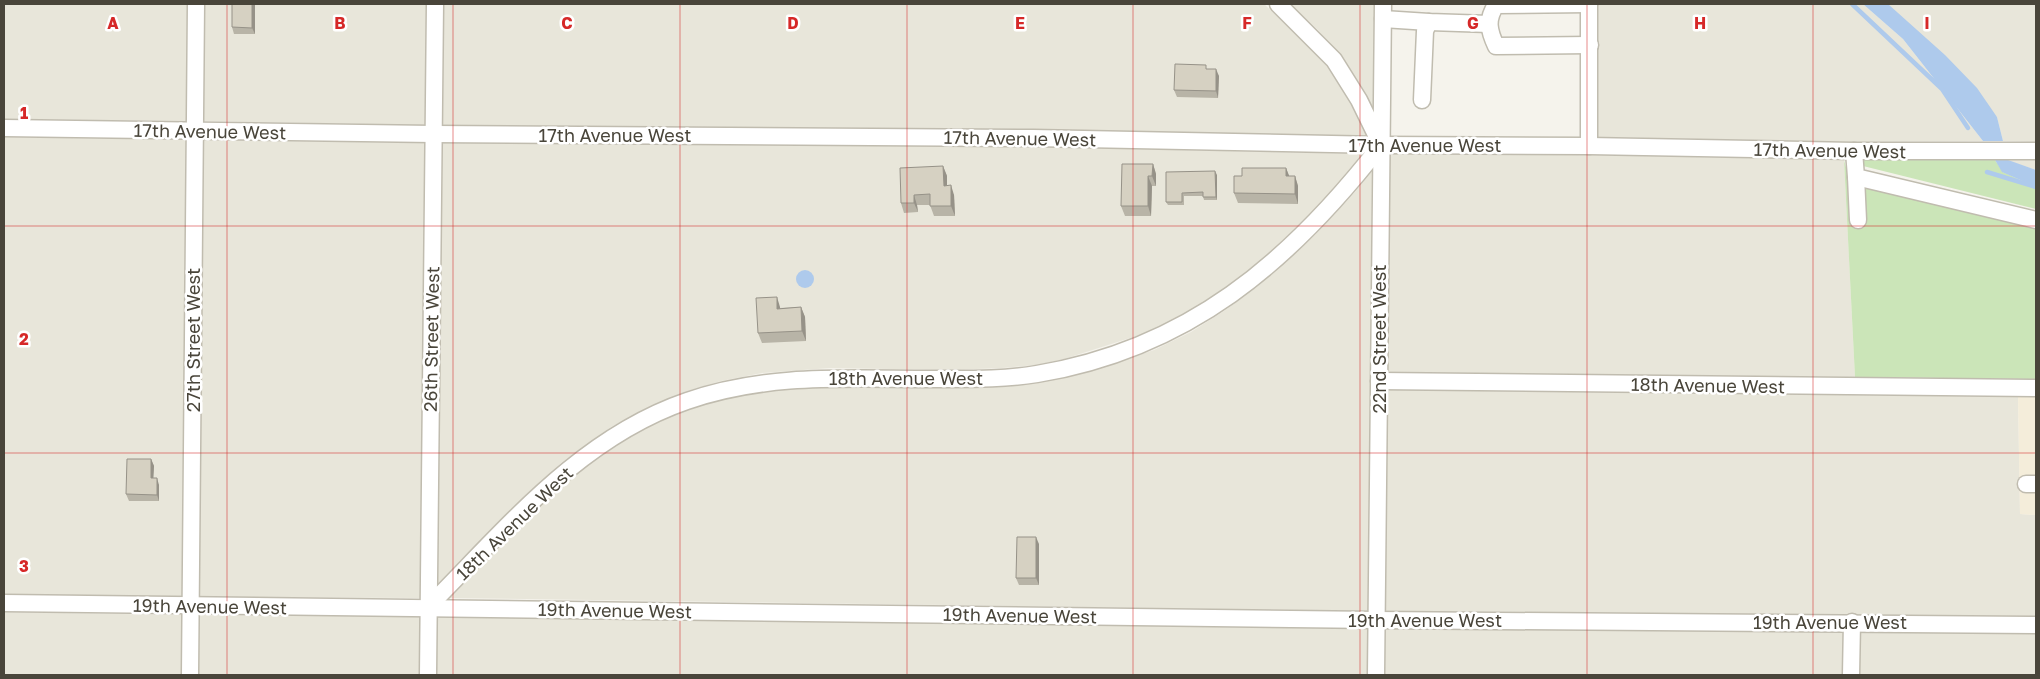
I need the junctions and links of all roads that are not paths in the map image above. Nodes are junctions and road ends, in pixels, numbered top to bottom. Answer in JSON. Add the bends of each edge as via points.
{"nodes":[{"id":1,"x":196,"y":4,"type":"edge"},
{"id":2,"x":435,"y":4,"type":"edge"},
{"id":3,"x":1278,"y":4,"type":"edge"},
{"id":4,"x":1589,"y":4,"type":"edge"},
{"id":5,"x":1383,"y":11,"type":"edge"},
{"id":6,"x":1429,"y":22,"type":"junction"},
{"id":7,"x":1489,"y":24,"type":"junction"},
{"id":8,"x":1590,"y":45,"type":"junction"},
{"id":9,"x":1422,"y":100,"type":"dead end"},
{"id":10,"x":4,"y":128,"type":"edge"},
{"id":11,"x":194,"y":130,"type":"junction"},
{"id":12,"x":433,"y":134,"type":"junction"},
{"id":13,"x":1381,"y":145,"type":"junction"},
{"id":14,"x":1589,"y":146,"type":"junction"},
{"id":15,"x":2036,"y":150,"type":"edge"},
{"id":16,"x":1854,"y":151,"type":"junction"},
{"id":17,"x":1856,"y":177,"type":"junction"},
{"id":18,"x":1858,"y":220,"type":"dead end"},
{"id":19,"x":2036,"y":220,"type":"edge"},
{"id":20,"x":1379,"y":381,"type":"junction"},
{"id":21,"x":2036,"y":388,"type":"edge"},
{"id":22,"x":4,"y":603,"type":"edge"},
{"id":23,"x":190,"y":606,"type":"junction"},
{"id":24,"x":428,"y":607,"type":"junction"},
{"id":25,"x":1376,"y":620,"type":"junction"},
{"id":26,"x":1852,"y":622,"type":"junction"},
{"id":27,"x":2036,"y":625,"type":"edge"},
{"id":28,"x":190,"y":675,"type":"edge"},
{"id":29,"x":428,"y":675,"type":"edge"},
{"id":30,"x":1376,"y":675,"type":"edge"},
{"id":31,"x":1851,"y":675,"type":"edge"}],
"edges":[{"from":1,"to":11,"type":"street","name":"27th Street West"},
{"from":2,"to":12,"type":"street","name":"26th Street West"},
{"from":3,"to":13,"type":"street","via":[[1334,60],[1359,100]]},
{"from":4,"to":7,"type":"street","via":[[1496,5]]},
{"from":4,"to":8,"type":"street"},
{"from":5,"to":6,"type":"street"},
{"from":5,"to":13,"type":"street","name":"22nd Street West"},
{"from":6,"to":7,"type":"street"},
{"from":6,"to":9,"type":"street","via":[[1425,31]]},
{"from":7,"to":8,"type":"street","via":[[1496,46]]},
{"from":8,"to":14,"type":"street"},
{"from":10,"to":11,"type":"street","name":"17th Avenue West"},
{"from":11,"to":12,"type":"street","name":"17th Avenue West"},
{"from":11,"to":23,"type":"street","name":"27th Street West"},
{"from":12,"to":13,"type":"street","name":"17th Avenue West","via":[[1033,138]]},
{"from":12,"to":24,"type":"street","name":"26th Street West"},
{"from":13,"to":14,"type":"street","name":"17th Avenue West"},
{"from":13,"to":20,"type":"street","name":"22nd Street West"},
{"from":13,"to":24,"type":"street","name":"18th Avenue West","via":[[1349,186],[1277,259],[1219,304],[1152,341],[1037,374],[950,379],[809,378],[763,382],[686,401],[616,435],[566,470]]},
{"from":14,"to":16,"type":"street","name":"17th Avenue West"},
{"from":15,"to":16,"type":"street","name":"17th Avenue West"},
{"from":16,"to":17,"type":"street"},
{"from":17,"to":18,"type":"street"},
{"from":17,"to":19,"type":"street"},
{"from":20,"to":21,"type":"street","name":"18th Avenue West"},
{"from":20,"to":25,"type":"street","name":"22nd Street West"},
{"from":22,"to":23,"type":"street","name":"19th Avenue West"},
{"from":23,"to":24,"type":"street","name":"19th Avenue West"},
{"from":23,"to":28,"type":"street","name":"27th Street West"},
{"from":24,"to":25,"type":"street","name":"19th Avenue West"},
{"from":24,"to":29,"type":"street","name":"26th Street West"},
{"from":25,"to":26,"type":"street","name":"19th Avenue West"},
{"from":25,"to":30,"type":"street","name":"22nd Street West"},
{"from":26,"to":27,"type":"street","name":"19th Avenue West"},
{"from":26,"to":31,"type":"street"}]}
